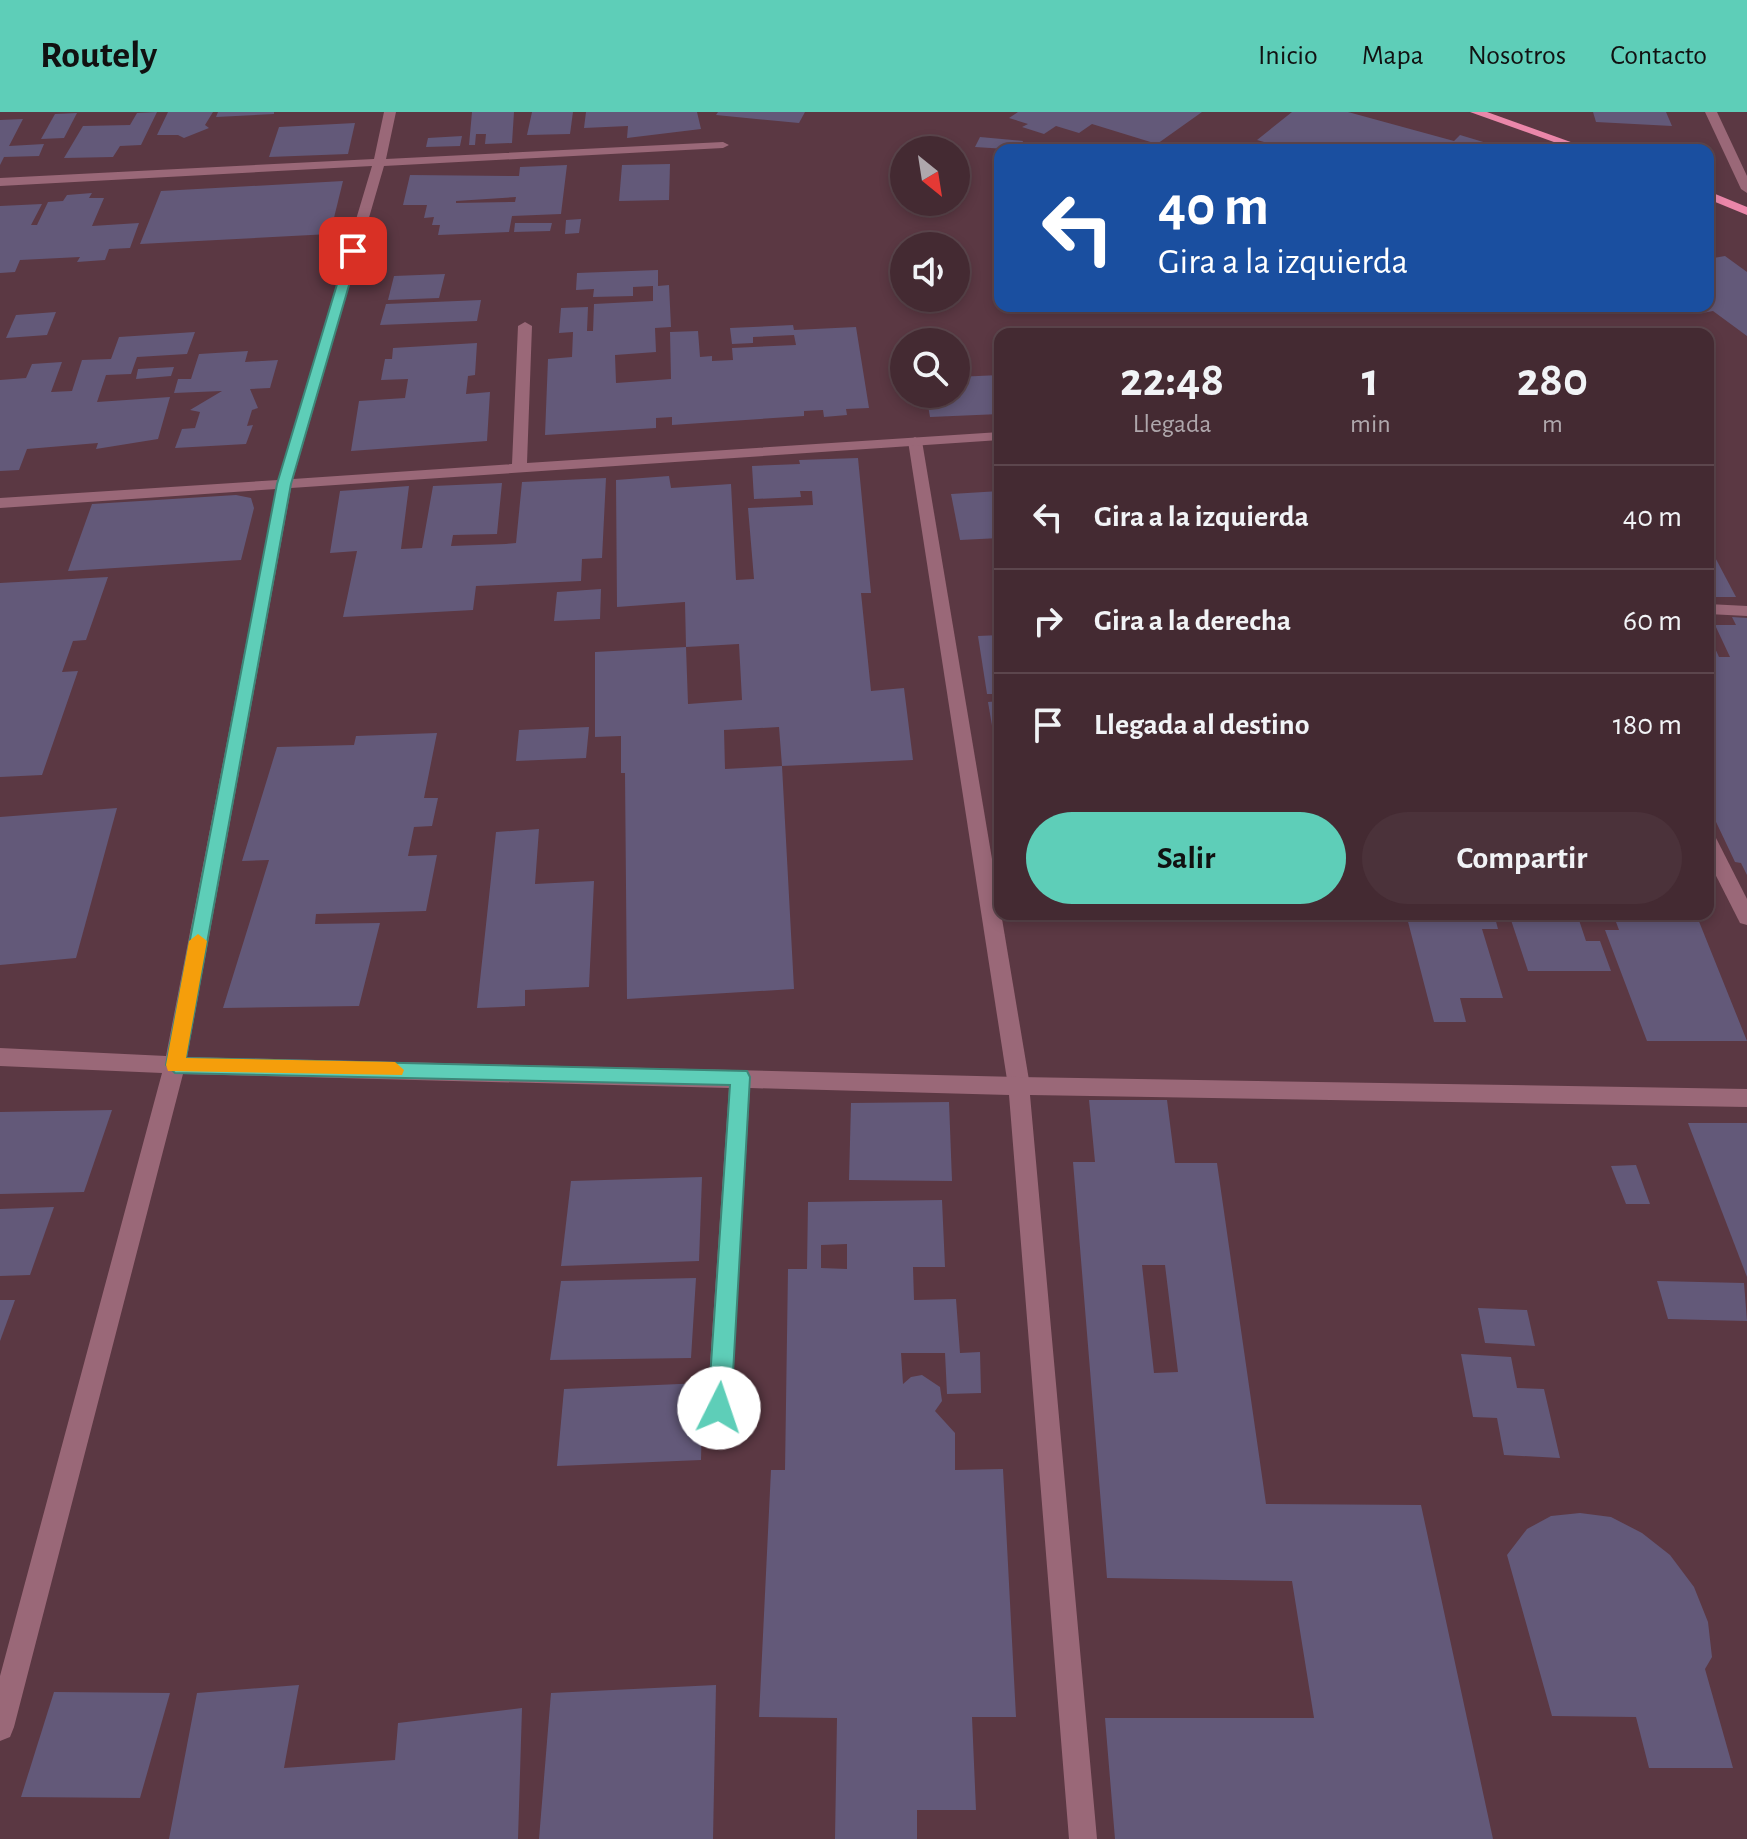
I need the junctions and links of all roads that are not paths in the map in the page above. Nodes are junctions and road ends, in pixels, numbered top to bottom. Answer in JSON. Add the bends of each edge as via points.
{"nodes":[{"id":1,"x":390,"y":112,"type":"edge"},
{"id":2,"x":1476,"y":112,"type":"edge"},
{"id":3,"x":1711,"y":112,"type":"edge"},
{"id":4,"x":1569,"y":144,"type":"edge"},
{"id":5,"x":723,"y":145,"type":"dead end"},
{"id":6,"x":379,"y":163,"type":"junction"},
{"id":7,"x":0,"y":182,"type":"edge"},
{"id":8,"x":1747,"y":189,"type":"edge"},
{"id":9,"x":1714,"y":197,"type":"edge"},
{"id":10,"x":1747,"y":211,"type":"edge"},
{"id":11,"x":525,"y":326,"type":"dead end"},
{"id":12,"x":994,"y":436,"type":"edge"},
{"id":13,"x":915,"y":441,"type":"junction"},
{"id":14,"x":519,"y":468,"type":"junction"},
{"id":15,"x":284,"y":484,"type":"junction"},
{"id":16,"x":0,"y":503,"type":"edge"},
{"id":17,"x":1714,"y":609,"type":"edge"},
{"id":18,"x":1747,"y":611,"type":"edge"},
{"id":19,"x":1714,"y":853,"type":"edge"},
{"id":20,"x":1747,"y":918,"type":"edge"},
{"id":21,"x":0,"y":1057,"type":"edge"},
{"id":22,"x":175,"y":1065,"type":"junction"},
{"id":23,"x":740,"y":1077,"type":"junction"},
{"id":24,"x":1019,"y":1086,"type":"junction"},
{"id":25,"x":1747,"y":1098,"type":"edge"},
{"id":26,"x":719,"y":1408,"type":"dead end"},
{"id":27,"x":0,"y":1727,"type":"edge"},
{"id":28,"x":1083,"y":1839,"type":"edge"}],
"edges":[{"from":1,"to":6,"type":"street"},
{"from":2,"to":4,"type":"main road"},
{"from":3,"to":8,"type":"street"},
{"from":5,"to":6,"type":"street"},
{"from":6,"to":7,"type":"street"},
{"from":6,"to":15,"type":"street"},
{"from":9,"to":10,"type":"main road"},
{"from":11,"to":14,"type":"street"},
{"from":12,"to":13,"type":"street"},
{"from":13,"to":14,"type":"street"},
{"from":13,"to":24,"type":"street"},
{"from":14,"to":15,"type":"street"},
{"from":15,"to":16,"type":"street"},
{"from":15,"to":22,"type":"street"},
{"from":17,"to":18,"type":"street"},
{"from":19,"to":20,"type":"street"},
{"from":21,"to":22,"type":"street"},
{"from":22,"to":23,"type":"street"},
{"from":22,"to":27,"type":"street"},
{"from":23,"to":24,"type":"street"},
{"from":23,"to":26,"type":"street"},
{"from":24,"to":25,"type":"street"},
{"from":24,"to":28,"type":"street"}]}
